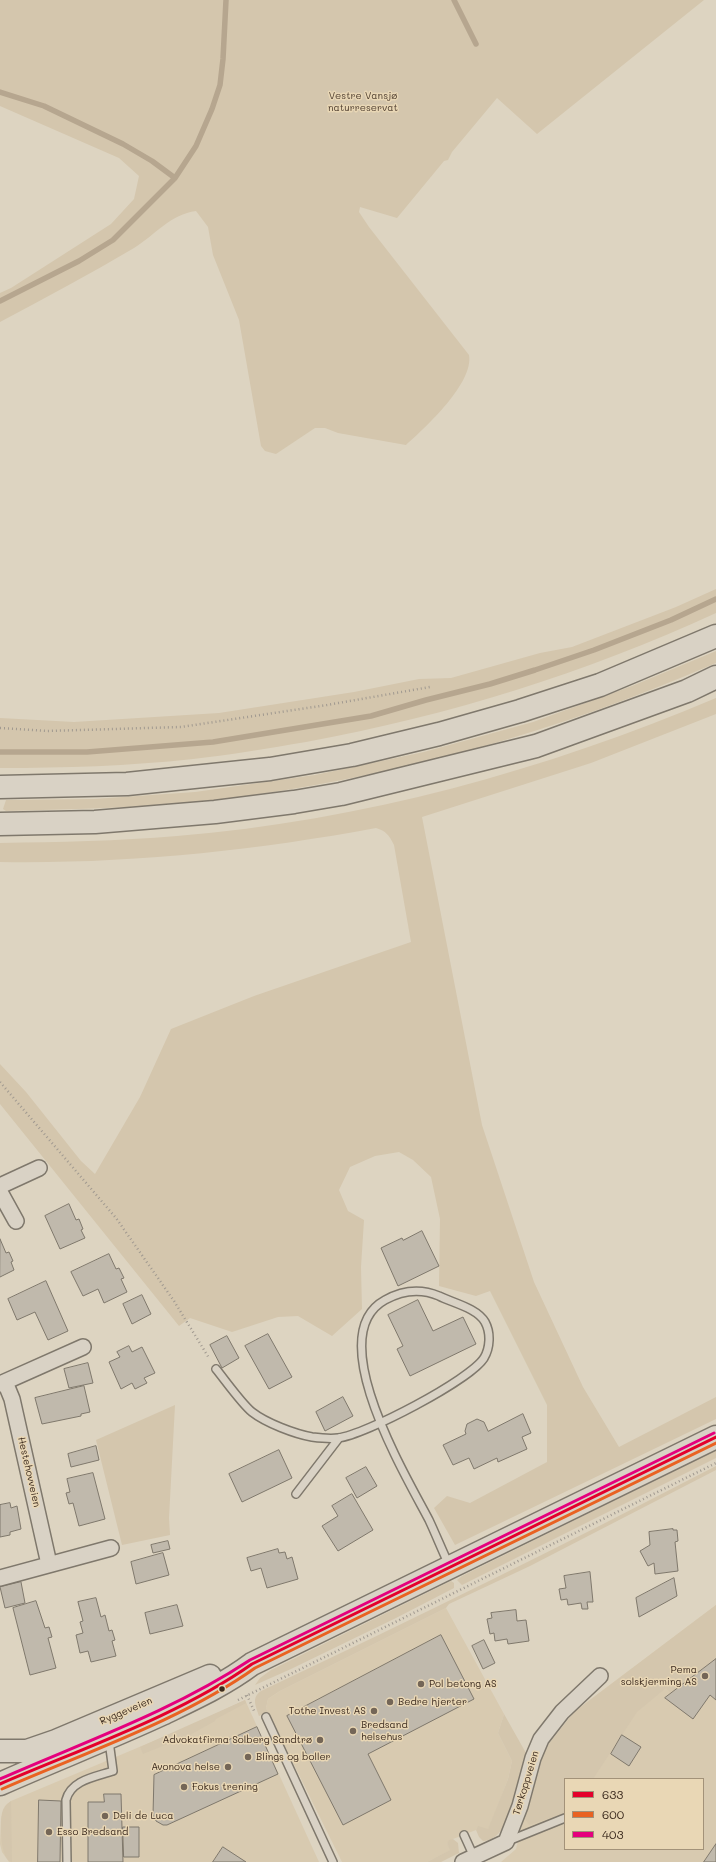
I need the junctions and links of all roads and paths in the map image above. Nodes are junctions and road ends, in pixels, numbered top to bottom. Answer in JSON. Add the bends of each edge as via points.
{"nodes":[{"id":1,"x":716,"y":636,"type":"edge"},
{"id":2,"x":716,"y":677,"type":"edge"},
{"id":3,"x":430,"y":687,"type":"dead end"},
{"id":4,"x":0,"y":728,"type":"edge"},
{"id":5,"x":0,"y":787,"type":"edge"},
{"id":6,"x":0,"y":824,"type":"edge"},
{"id":7,"x":0,"y":1082,"type":"edge"},
{"id":8,"x":39,"y":1168,"type":"dead end"},
{"id":9,"x":0,"y":1186,"type":"edge"},
{"id":10,"x":0,"y":1192,"type":"edge"},
{"id":11,"x":16,"y":1221,"type":"dead end"},
{"id":12,"x":83,"y":1347,"type":"dead end"},
{"id":13,"x":216,"y":1369,"type":"joint"},
{"id":14,"x":2,"y":1383,"type":"edge"},
{"id":15,"x":381,"y":1422,"type":"junction"},
{"id":16,"x":716,"y":1437,"type":"edge"},
{"id":17,"x":339,"y":1438,"type":"junction"},
{"id":18,"x":716,"y":1463,"type":"edge"},
{"id":19,"x":296,"y":1494,"type":"dead end"},
{"id":20,"x":111,"y":1548,"type":"dead end"},
{"id":21,"x":50,"y":1564,"type":"junction"},
{"id":22,"x":450,"y":1567,"type":"junction"},
{"id":23,"x":0,"y":1578,"type":"edge"},
{"id":24,"x":252,"y":1664,"type":"junction"},
{"id":25,"x":600,"y":1676,"type":"dead end"},
{"id":26,"x":247,"y":1695,"type":"junction"},
{"id":27,"x":234,"y":1702,"type":"dead end"},
{"id":28,"x":256,"y":1714,"type":"dead end"},
{"id":29,"x":266,"y":1717,"type":"dead end"},
{"id":30,"x":109,"y":1739,"type":"junction"},
{"id":31,"x":0,"y":1751,"type":"edge"},
{"id":32,"x":0,"y":1784,"type":"edge"},
{"id":33,"x":564,"y":1818,"type":"edge"},
{"id":34,"x":464,"y":1835,"type":"dead end"},
{"id":35,"x":506,"y":1842,"type":"junction"},
{"id":36,"x":468,"y":1860,"type":"edge"},
{"id":37,"x":67,"y":1862,"type":"edge"},
{"id":38,"x":333,"y":1862,"type":"edge"}],
"edges":[{"from":1,"to":5,"type":"main road","via":[[600,685],[439,734],[352,754],[270,768],[127,784]]},
{"from":2,"to":6,"type":"main road","via":[[687,691],[536,746],[341,794],[200,813],[95,822]]},
{"from":3,"to":4,"type":"path","via":[[181,727],[47,731]]},
{"from":7,"to":13,"type":"path","via":[[116,1218]]},
{"from":8,"to":9,"type":"street"},
{"from":10,"to":11,"type":"street"},
{"from":12,"to":14,"type":"street","name":"Hestehovveien"},
{"from":13,"to":17,"type":"lane","via":[[252,1412],[277,1426],[311,1436]]},
{"from":14,"to":21,"type":"street","name":"Hestehovveien","via":[[12,1399]]},
{"from":15,"to":15,"type":"lane","via":[[363,1369],[361,1335],[366,1318],[381,1302],[409,1290],[431,1293],[476,1312],[485,1322],[490,1343],[484,1359],[437,1394]]},
{"from":15,"to":17,"type":"lane"},
{"from":15,"to":22,"type":"lane","via":[[394,1455]]},
{"from":16,"to":22,"type":"main road","name":"Ryggeveien"},
{"from":17,"to":19,"type":"lane"},
{"from":18,"to":26,"type":"path"},
{"from":20,"to":21,"type":"street"},
{"from":21,"to":23,"type":"street"},
{"from":22,"to":24,"type":"main road","name":"Ryggeveien"},
{"from":24,"to":30,"type":"main road","name":"Ryggeveien","via":[[232,1679],[200,1696]]},
{"from":24,"to":31,"type":"main road","name":"Ryggeveien","via":[[234,1666],[56,1741],[26,1751]]},
{"from":25,"to":35,"type":"street","name":"Tørkoppveien","via":[[562,1712],[541,1739]]},
{"from":26,"to":27,"type":"path"},
{"from":26,"to":28,"type":"path"},
{"from":29,"to":38,"type":"lane"},
{"from":30,"to":32,"type":"main road","name":"Ryggeveien"},
{"from":30,"to":37,"type":"lane","via":[[113,1771],[82,1782],[70,1789],[68,1794]]},
{"from":33,"to":35,"type":"lane"},
{"from":34,"to":36,"type":"lane"},
{"from":35,"to":36,"type":"street"}]}
